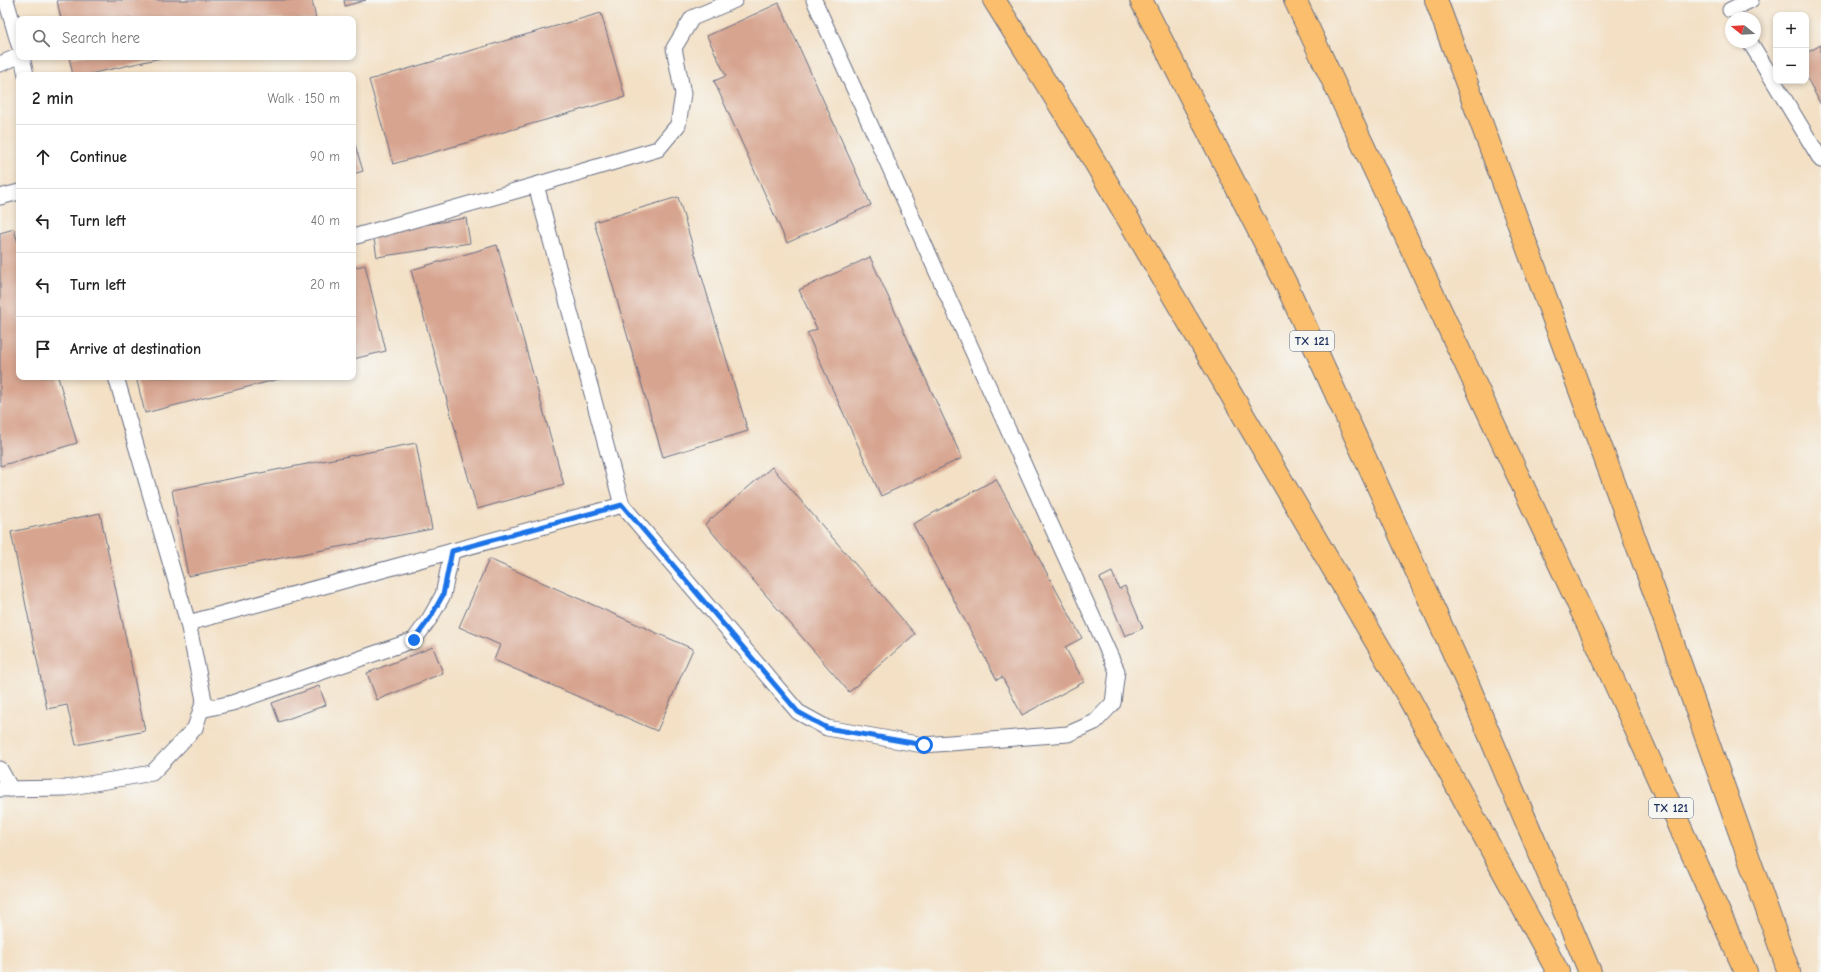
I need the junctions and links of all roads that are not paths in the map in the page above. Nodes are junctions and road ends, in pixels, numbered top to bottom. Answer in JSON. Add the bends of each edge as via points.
{"nodes":[{"id":1,"x":6,"y":0,"type":"edge"},
{"id":2,"x":734,"y":0,"type":"edge"},
{"id":3,"x":814,"y":0,"type":"edge"},
{"id":4,"x":994,"y":0,"type":"edge"},
{"id":5,"x":1141,"y":0,"type":"edge"},
{"id":6,"x":1295,"y":0,"type":"edge"},
{"id":7,"x":1436,"y":0,"type":"edge"},
{"id":8,"x":1751,"y":0,"type":"edge"},
{"id":9,"x":1730,"y":9,"type":"edge"},
{"id":10,"x":16,"y":35,"type":"edge"},
{"id":11,"x":1754,"y":48,"type":"edge"},
{"id":12,"x":16,"y":57,"type":"edge"},
{"id":13,"x":23,"y":60,"type":"edge"},
{"id":14,"x":0,"y":64,"type":"edge"},
{"id":15,"x":25,"y":72,"type":"edge"},
{"id":16,"x":1821,"y":160,"type":"edge"},
{"id":17,"x":536,"y":185,"type":"junction"},
{"id":18,"x":16,"y":193,"type":"edge"},
{"id":19,"x":0,"y":197,"type":"edge"},
{"id":20,"x":356,"y":236,"type":"edge"},
{"id":21,"x":117,"y":380,"type":"edge"},
{"id":22,"x":622,"y":505,"type":"junction"},
{"id":23,"x":452,"y":551,"type":"junction"},
{"id":24,"x":188,"y":623,"type":"junction"},
{"id":25,"x":201,"y":710,"type":"junction"},
{"id":26,"x":0,"y":769,"type":"edge"},
{"id":27,"x":5,"y":789,"type":"edge"},
{"id":28,"x":1558,"y":972,"type":"edge"},
{"id":29,"x":1590,"y":972,"type":"edge"},
{"id":30,"x":1746,"y":972,"type":"edge"},
{"id":31,"x":1789,"y":972,"type":"edge"}],
"edges":[{"from":1,"to":10,"type":"lane"},
{"from":2,"to":17,"type":"lane","via":[[692,18],[674,48],[683,94],[678,125],[658,149]]},
{"from":3,"to":22,"type":"lane","via":[[1117,671],[1113,703],[1095,722],[1068,734],[924,745],[827,728],[798,712]]},
{"from":4,"to":28,"type":"highway","via":[[1090,154],[1409,698]]},
{"from":5,"to":29,"type":"highway","number":"TX 121","via":[[1288,286],[1470,689]]},
{"from":6,"to":30,"type":"highway","number":"TX 121","via":[[1597,644]]},
{"from":7,"to":31,"type":"highway","via":[[1668,629]]},
{"from":8,"to":9,"type":"lane"},
{"from":11,"to":16,"type":"lane"},
{"from":12,"to":14,"type":"lane"},
{"from":13,"to":15,"type":"lane"},
{"from":17,"to":20,"type":"lane"},
{"from":17,"to":22,"type":"lane"},
{"from":18,"to":19,"type":"lane"},
{"from":21,"to":24,"type":"lane"},
{"from":22,"to":23,"type":"lane"},
{"from":23,"to":24,"type":"lane"},
{"from":23,"to":25,"type":"lane","via":[[443,595],[414,640],[232,703]]},
{"from":24,"to":25,"type":"lane","via":[[204,700]]},
{"from":25,"to":27,"type":"lane","via":[[195,728],[152,773],[66,788]]},
{"from":26,"to":27,"type":"lane"}]}
